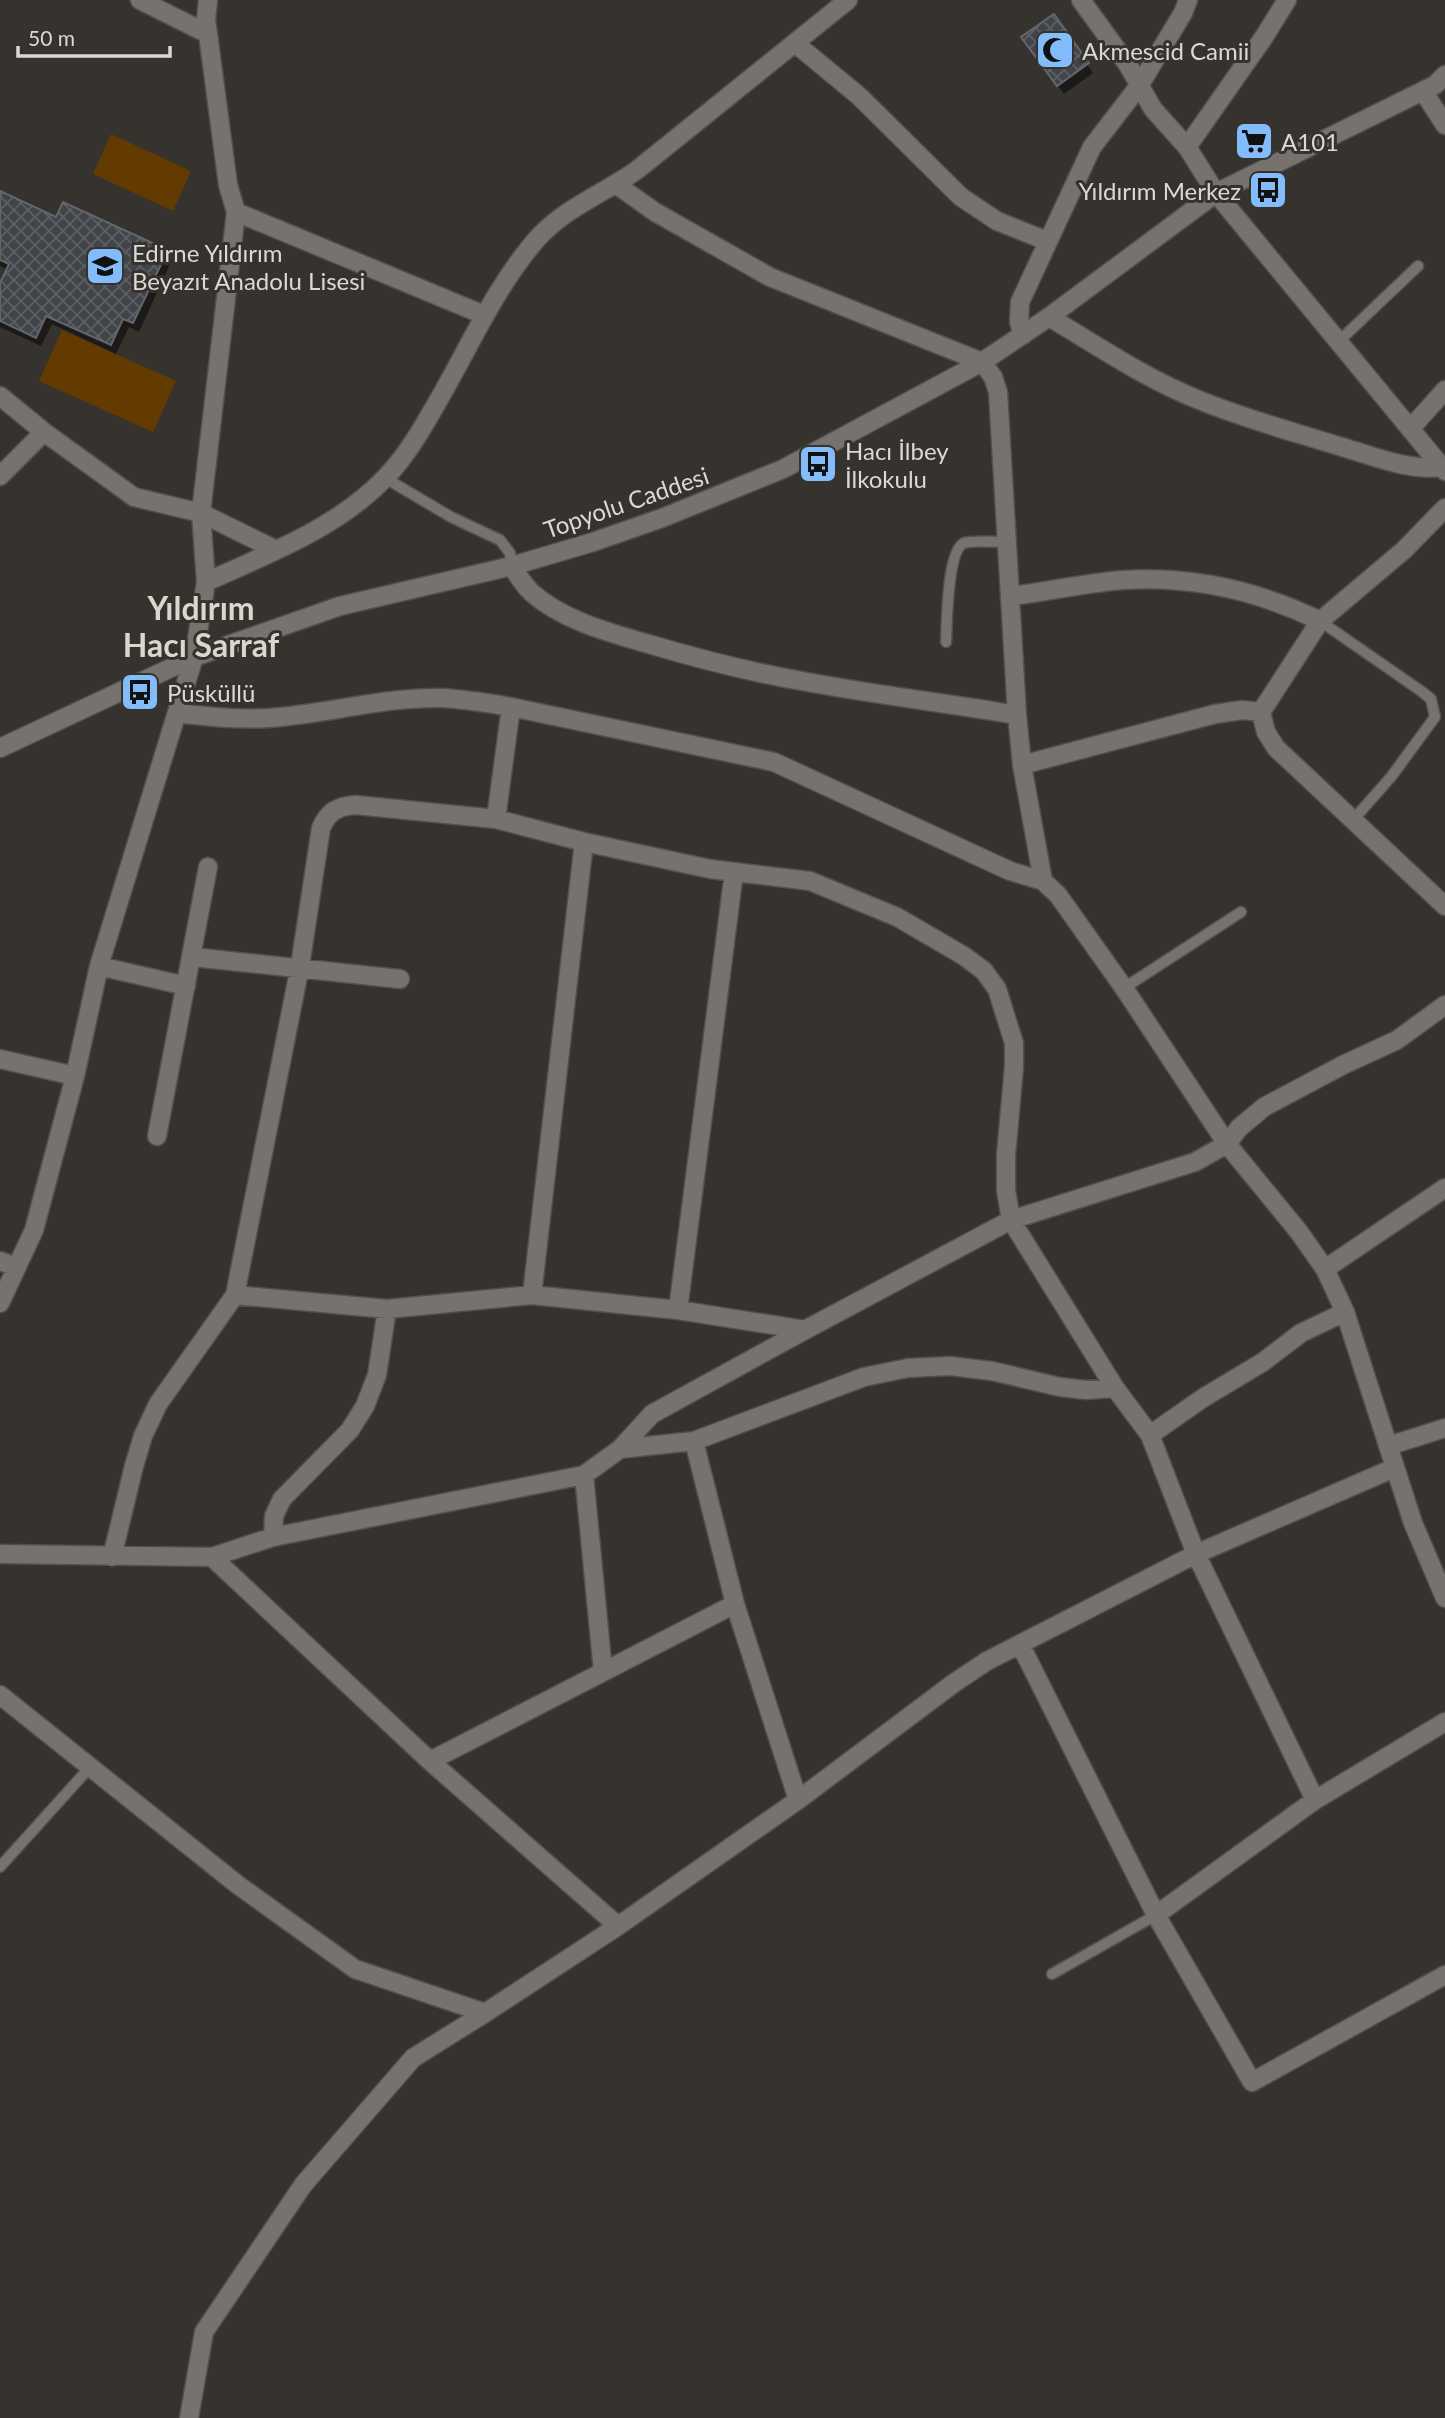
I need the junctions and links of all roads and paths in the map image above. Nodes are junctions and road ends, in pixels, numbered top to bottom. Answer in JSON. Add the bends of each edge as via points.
{"nodes":[{"id":1,"x":140,"y":0,"type":"edge"},
{"id":2,"x":208,"y":0,"type":"edge"},
{"id":3,"x":848,"y":0,"type":"edge"},
{"id":4,"x":1082,"y":0,"type":"edge"},
{"id":5,"x":1188,"y":0,"type":"edge"},
{"id":6,"x":1287,"y":0,"type":"edge"},
{"id":7,"x":208,"y":34,"type":"junction"},
{"id":8,"x":796,"y":44,"type":"junction"},
{"id":9,"x":1445,"y":75,"type":"edge"},
{"id":10,"x":1139,"y":86,"type":"junction"},
{"id":11,"x":1423,"y":91,"type":"junction"},
{"id":12,"x":1445,"y":125,"type":"edge"},
{"id":13,"x":1187,"y":147,"type":"junction"},
{"id":14,"x":617,"y":185,"type":"junction"},
{"id":15,"x":1216,"y":193,"type":"junction"},
{"id":16,"x":236,"y":212,"type":"junction"},
{"id":17,"x":1047,"y":241,"type":"junction"},
{"id":18,"x":1418,"y":265,"type":"dead end"},
{"id":19,"x":484,"y":315,"type":"junction"},
{"id":20,"x":1049,"y":317,"type":"junction"},
{"id":21,"x":1023,"y":335,"type":"junction"},
{"id":22,"x":1338,"y":342,"type":"junction"},
{"id":23,"x":982,"y":362,"type":"junction"},
{"id":24,"x":1445,"y":390,"type":"edge"},
{"id":25,"x":0,"y":396,"type":"edge"},
{"id":26,"x":1410,"y":429,"type":"junction"},
{"id":27,"x":44,"y":432,"type":"junction"},
{"id":28,"x":1443,"y":469,"type":"edge"},
{"id":29,"x":0,"y":476,"type":"edge"},
{"id":30,"x":385,"y":478,"type":"junction"},
{"id":31,"x":1445,"y":508,"type":"edge"},
{"id":32,"x":201,"y":513,"type":"junction"},
{"id":33,"x":1008,"y":542,"type":"junction"},
{"id":34,"x":276,"y":550,"type":"junction"},
{"id":35,"x":512,"y":566,"type":"junction"},
{"id":36,"x":206,"y":582,"type":"junction"},
{"id":37,"x":1012,"y":596,"type":"junction"},
{"id":38,"x":1320,"y":621,"type":"junction"},
{"id":39,"x":946,"y":642,"type":"dead end"},
{"id":40,"x":194,"y":657,"type":"junction"},
{"id":41,"x":511,"y":707,"type":"junction"},
{"id":42,"x":1261,"y":712,"type":"junction"},
{"id":43,"x":178,"y":713,"type":"junction"},
{"id":44,"x":1017,"y":715,"type":"junction"},
{"id":45,"x":0,"y":748,"type":"edge"},
{"id":46,"x":1022,"y":765,"type":"junction"},
{"id":47,"x":496,"y":819,"type":"junction"},
{"id":48,"x":1353,"y":820,"type":"junction"},
{"id":49,"x":584,"y":842,"type":"junction"},
{"id":50,"x":208,"y":867,"type":"dead end"},
{"id":51,"x":734,"y":872,"type":"junction"},
{"id":52,"x":1043,"y":881,"type":"junction"},
{"id":53,"x":1445,"y":906,"type":"edge"},
{"id":54,"x":1241,"y":912,"type":"dead end"},
{"id":55,"x":191,"y":957,"type":"junction"},
{"id":56,"x":99,"y":966,"type":"junction"},
{"id":57,"x":299,"y":968,"type":"junction"},
{"id":58,"x":400,"y":979,"type":"dead end"},
{"id":59,"x":186,"y":986,"type":"junction"},
{"id":60,"x":1124,"y":988,"type":"junction"},
{"id":61,"x":1445,"y":1005,"type":"edge"},
{"id":62,"x":0,"y":1059,"type":"edge"},
{"id":63,"x":75,"y":1076,"type":"junction"},
{"id":64,"x":158,"y":1136,"type":"dead end"},
{"id":65,"x":1227,"y":1144,"type":"junction"},
{"id":66,"x":1445,"y":1188,"type":"edge"},
{"id":67,"x":1011,"y":1220,"type":"junction"},
{"id":68,"x":9,"y":1264,"type":"edge"},
{"id":69,"x":1325,"y":1269,"type":"junction"},
{"id":70,"x":235,"y":1295,"type":"junction"},
{"id":71,"x":532,"y":1295,"type":"junction"},
{"id":72,"x":0,"y":1303,"type":"edge"},
{"id":73,"x":387,"y":1309,"type":"junction"},
{"id":74,"x":678,"y":1310,"type":"junction"},
{"id":75,"x":1345,"y":1312,"type":"junction"},
{"id":76,"x":805,"y":1330,"type":"junction"},
{"id":77,"x":1115,"y":1388,"type":"junction"},
{"id":78,"x":1445,"y":1428,"type":"edge"},
{"id":79,"x":1150,"y":1435,"type":"junction"},
{"id":80,"x":694,"y":1441,"type":"junction"},
{"id":81,"x":1388,"y":1446,"type":"junction"},
{"id":82,"x":620,"y":1449,"type":"junction"},
{"id":83,"x":1394,"y":1468,"type":"junction"},
{"id":84,"x":584,"y":1475,"type":"junction"},
{"id":85,"x":273,"y":1537,"type":"junction"},
{"id":86,"x":1196,"y":1554,"type":"junction"},
{"id":87,"x":0,"y":1555,"type":"edge"},
{"id":88,"x":112,"y":1557,"type":"junction"},
{"id":89,"x":212,"y":1557,"type":"junction"},
{"id":90,"x":1445,"y":1598,"type":"edge"},
{"id":91,"x":735,"y":1604,"type":"junction"},
{"id":92,"x":1020,"y":1644,"type":"junction"},
{"id":93,"x":603,"y":1672,"type":"junction"},
{"id":94,"x":0,"y":1695,"type":"edge"},
{"id":95,"x":1445,"y":1721,"type":"edge"},
{"id":96,"x":430,"y":1761,"type":"junction"},
{"id":97,"x":91,"y":1766,"type":"junction"},
{"id":98,"x":798,"y":1800,"type":"junction"},
{"id":99,"x":1315,"y":1800,"type":"junction"},
{"id":100,"x":0,"y":1867,"type":"edge"},
{"id":101,"x":1156,"y":1915,"type":"junction"},
{"id":102,"x":618,"y":1926,"type":"junction"},
{"id":103,"x":1052,"y":1974,"type":"dead end"},
{"id":104,"x":1445,"y":1975,"type":"edge"},
{"id":105,"x":485,"y":2013,"type":"junction"},
{"id":106,"x":189,"y":2418,"type":"edge"}],
"edges":[{"from":1,"to":7,"type":"street"},
{"from":2,"to":7,"type":"street"},
{"from":3,"to":8,"type":"street"},
{"from":4,"to":10,"type":"street"},
{"from":5,"to":10,"type":"street"},
{"from":6,"to":13,"type":"street"},
{"from":7,"to":16,"type":"street","via":[[228,185]]},
{"from":8,"to":14,"type":"street"},
{"from":8,"to":17,"type":"street","via":[[859,96],[961,198],[997,221]]},
{"from":9,"to":11,"type":"street","name":"Topyolu Caddesi"},
{"from":10,"to":13,"type":"street"},
{"from":10,"to":17,"type":"street","via":[[1092,147]]},
{"from":11,"to":12,"type":"street"},
{"from":11,"to":15,"type":"street","name":"Topyolu Caddesi"},
{"from":13,"to":15,"type":"street"},
{"from":14,"to":19,"type":"street","via":[[560,216],[518,262]]},
{"from":14,"to":23,"type":"street","via":[[654,212],[770,277]]},
{"from":15,"to":20,"type":"street","name":"Topyolu Caddesi"},
{"from":15,"to":22,"type":"street"},
{"from":16,"to":19,"type":"street"},
{"from":16,"to":32,"type":"street"},
{"from":17,"to":21,"type":"street","via":[[1020,302],[1018,322]]},
{"from":18,"to":22,"type":"lane"},
{"from":19,"to":30,"type":"street","via":[[415,440]]},
{"from":20,"to":21,"type":"street","name":"Topyolu Caddesi"},
{"from":20,"to":28,"type":"street","via":[[1198,400],[1383,459]]},
{"from":21,"to":23,"type":"street","name":"Topyolu Caddesi"},
{"from":22,"to":26,"type":"street"},
{"from":23,"to":33,"type":"street","via":[[998,392]]},
{"from":23,"to":35,"type":"street","name":"Topyolu Caddesi","via":[[772,474],[639,526]]},
{"from":24,"to":26,"type":"street"},
{"from":25,"to":27,"type":"street"},
{"from":26,"to":28,"type":"street"},
{"from":27,"to":29,"type":"street"},
{"from":27,"to":32,"type":"street","via":[[134,497]]},
{"from":30,"to":34,"type":"street","via":[[337,517]]},
{"from":30,"to":35,"type":"lane","via":[[500,540],[510,553]]},
{"from":31,"to":38,"type":"street","via":[[1404,550]]},
{"from":32,"to":34,"type":"street"},
{"from":32,"to":36,"type":"street"},
{"from":33,"to":37,"type":"street"},
{"from":33,"to":39,"type":"lane","via":[[965,543],[957,549]]},
{"from":34,"to":36,"type":"street"},
{"from":35,"to":40,"type":"street","name":"Topyolu Caddesi","via":[[340,606]]},
{"from":35,"to":44,"type":"street","via":[[532,593],[593,627],[619,635],[716,663],[807,682]]},
{"from":36,"to":40,"type":"street"},
{"from":37,"to":38,"type":"street","via":[[1123,580],[1201,582],[1258,595]]},
{"from":37,"to":44,"type":"street"},
{"from":38,"to":42,"type":"street"},
{"from":38,"to":48,"type":"lane","via":[[1431,699],[1435,717]]},
{"from":40,"to":43,"type":"street"},
{"from":40,"to":45,"type":"street","name":"Topyolu Caddesi"},
{"from":41,"to":43,"type":"street","via":[[441,698],[271,718]]},
{"from":41,"to":47,"type":"street"},
{"from":41,"to":52,"type":"street","via":[[774,762]]},
{"from":42,"to":46,"type":"street","via":[[1214,713]]},
{"from":42,"to":48,"type":"street","via":[[1276,748]]},
{"from":43,"to":56,"type":"street"},
{"from":44,"to":46,"type":"street"},
{"from":46,"to":52,"type":"street"},
{"from":47,"to":49,"type":"street"},
{"from":47,"to":57,"type":"street","via":[[356,805],[332,811],[321,828]]},
{"from":48,"to":53,"type":"street"},
{"from":49,"to":51,"type":"street"},
{"from":49,"to":71,"type":"street"},
{"from":50,"to":55,"type":"street"},
{"from":51,"to":67,"type":"street","via":[[810,881],[897,916],[984,971],[997,989],[1014,1043],[1006,1156]]},
{"from":51,"to":74,"type":"street"},
{"from":52,"to":60,"type":"street","via":[[1058,895]]},
{"from":54,"to":60,"type":"lane"},
{"from":55,"to":57,"type":"street"},
{"from":55,"to":59,"type":"street"},
{"from":56,"to":59,"type":"street"},
{"from":56,"to":63,"type":"street"},
{"from":57,"to":58,"type":"street"},
{"from":57,"to":70,"type":"street"},
{"from":59,"to":64,"type":"street"},
{"from":60,"to":65,"type":"street"},
{"from":61,"to":65,"type":"street","via":[[1397,1040],[1264,1107]]},
{"from":62,"to":63,"type":"street"},
{"from":63,"to":68,"type":"street","via":[[34,1230]]},
{"from":65,"to":67,"type":"street","via":[[1195,1162]]},
{"from":65,"to":69,"type":"street"},
{"from":66,"to":69,"type":"street"},
{"from":67,"to":76,"type":"street"},
{"from":67,"to":77,"type":"street"},
{"from":68,"to":72,"type":"street"},
{"from":69,"to":75,"type":"street"},
{"from":70,"to":73,"type":"street"},
{"from":70,"to":88,"type":"street","via":[[158,1404],[143,1436]]},
{"from":71,"to":73,"type":"street"},
{"from":71,"to":74,"type":"street"},
{"from":73,"to":85,"type":"street","via":[[377,1375],[365,1406],[350,1430],[282,1499],[274,1516]]},
{"from":74,"to":76,"type":"street"},
{"from":75,"to":79,"type":"street","via":[[1301,1333]]},
{"from":75,"to":81,"type":"street"},
{"from":76,"to":82,"type":"street","via":[[652,1414]]},
{"from":77,"to":79,"type":"street"},
{"from":77,"to":80,"type":"street","via":[[1060,1387],[950,1366],[908,1368],[864,1377]]},
{"from":78,"to":81,"type":"street"},
{"from":79,"to":86,"type":"street"},
{"from":80,"to":82,"type":"street"},
{"from":80,"to":91,"type":"street"},
{"from":81,"to":83,"type":"street"},
{"from":82,"to":84,"type":"street"},
{"from":83,"to":86,"type":"street"},
{"from":83,"to":90,"type":"street"},
{"from":84,"to":85,"type":"street"},
{"from":84,"to":93,"type":"street"},
{"from":85,"to":89,"type":"street"},
{"from":86,"to":92,"type":"street"},
{"from":86,"to":99,"type":"street"},
{"from":87,"to":88,"type":"street"},
{"from":88,"to":89,"type":"street"},
{"from":89,"to":96,"type":"street"},
{"from":91,"to":93,"type":"street"},
{"from":91,"to":98,"type":"street"},
{"from":92,"to":98,"type":"street","via":[[954,1683]]},
{"from":92,"to":101,"type":"street"},
{"from":93,"to":96,"type":"street"},
{"from":94,"to":97,"type":"street"},
{"from":95,"to":99,"type":"street"},
{"from":96,"to":102,"type":"street"},
{"from":97,"to":100,"type":"lane"},
{"from":97,"to":105,"type":"street","via":[[238,1885],[355,1969]]},
{"from":98,"to":102,"type":"street"},
{"from":99,"to":101,"type":"street"},
{"from":101,"to":103,"type":"lane"},
{"from":101,"to":104,"type":"street","via":[[1252,2082]]},
{"from":102,"to":105,"type":"street"},
{"from":105,"to":106,"type":"street","via":[[413,2058],[303,2185],[204,2332]]}]}
